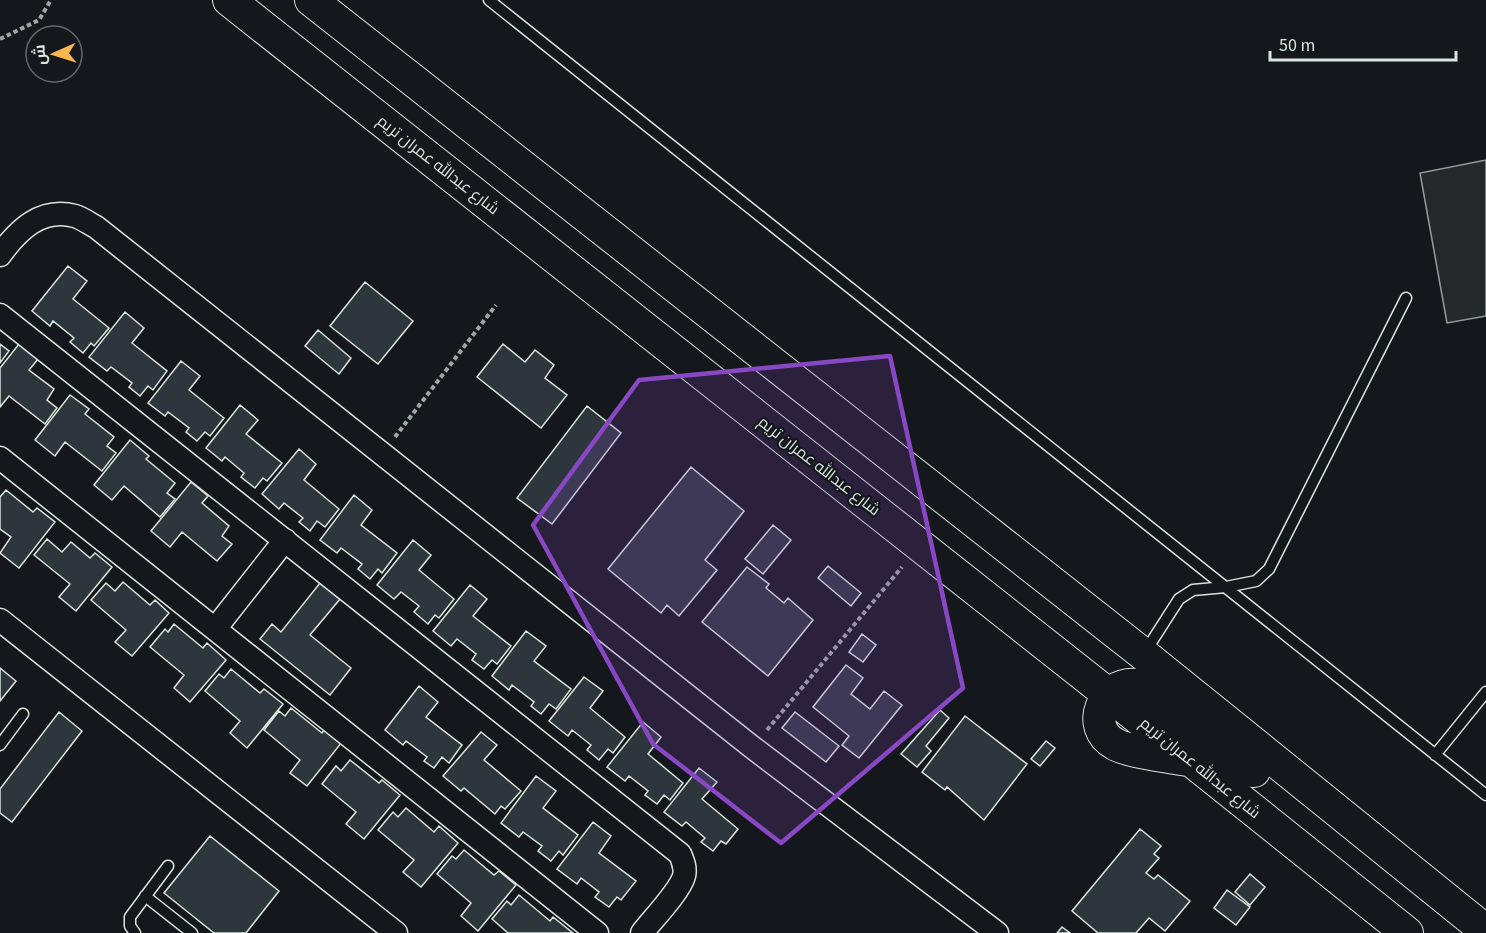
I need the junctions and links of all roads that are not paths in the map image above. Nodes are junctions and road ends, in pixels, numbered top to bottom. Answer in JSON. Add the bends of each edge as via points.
{"nodes":[{"id":1,"x":229,"y":0,"type":"edge"},
{"id":2,"x":311,"y":0,"type":"edge"},
{"id":3,"x":489,"y":0,"type":"edge"},
{"id":4,"x":0,"y":255,"type":"edge"},
{"id":5,"x":1406,"y":298,"type":"dead end"},
{"id":6,"x":0,"y":315,"type":"edge"},
{"id":7,"x":0,"y":458,"type":"edge"},
{"id":8,"x":285,"y":540,"type":"junction"},
{"id":9,"x":1226,"y":587,"type":"junction"},
{"id":10,"x":0,"y":620,"type":"edge"},
{"id":11,"x":215,"y":629,"type":"junction"},
{"id":12,"x":1143,"y":654,"type":"junction"},
{"id":13,"x":1486,"y":692,"type":"edge"},
{"id":14,"x":1108,"y":694,"type":"junction"},
{"id":15,"x":23,"y":714,"type":"dead end"},
{"id":16,"x":0,"y":745,"type":"edge"},
{"id":17,"x":1435,"y":755,"type":"junction"},
{"id":18,"x":1486,"y":795,"type":"edge"},
{"id":19,"x":168,"y":866,"type":"dead end"},
{"id":20,"x":1411,"y":871,"type":"junction"},
{"id":21,"x":145,"y":896,"type":"junction"},
{"id":22,"x":1486,"y":930,"type":"edge"},
{"id":23,"x":135,"y":933,"type":"edge"},
{"id":24,"x":192,"y":933,"type":"edge"},
{"id":25,"x":396,"y":933,"type":"edge"},
{"id":26,"x":597,"y":933,"type":"edge"},
{"id":27,"x":642,"y":933,"type":"edge"},
{"id":28,"x":997,"y":933,"type":"edge"},
{"id":29,"x":1407,"y":933,"type":"edge"}],
"edges":[{"from":1,"to":14,"type":"street","name":"شارع عبدالله عمران تريم"},
{"from":2,"to":12,"type":"street"},
{"from":3,"to":9,"type":"lane"},
{"from":4,"to":28,"type":"street","via":[[31,222],[53,215],[75,217],[96,227],[752,747]]},
{"from":5,"to":9,"type":"lane","via":[[1269,569],[1256,581]]},
{"from":6,"to":8,"type":"street"},
{"from":7,"to":11,"type":"street"},
{"from":8,"to":11,"type":"street"},
{"from":8,"to":27,"type":"street","via":[[680,854],[685,864],[680,886]]},
{"from":9,"to":12,"type":"lane","via":[[1192,590],[1179,599]]},
{"from":9,"to":17,"type":"lane"},
{"from":10,"to":25,"type":"street"},
{"from":11,"to":26,"type":"street"},
{"from":12,"to":20,"type":"street"},
{"from":13,"to":17,"type":"lane"},
{"from":14,"to":20,"type":"street","via":[[1122,685],[1138,685],[1152,692],[1325,825]]},
{"from":14,"to":29,"type":"street","name":"شارع عبدالله عمران تريم"},
{"from":15,"to":16,"type":"lane"},
{"from":17,"to":18,"type":"lane"},
{"from":19,"to":21,"type":"lane"},
{"from":20,"to":22,"type":"street"},
{"from":21,"to":23,"type":"lane","via":[[130,917]]},
{"from":21,"to":24,"type":"lane"}]}
